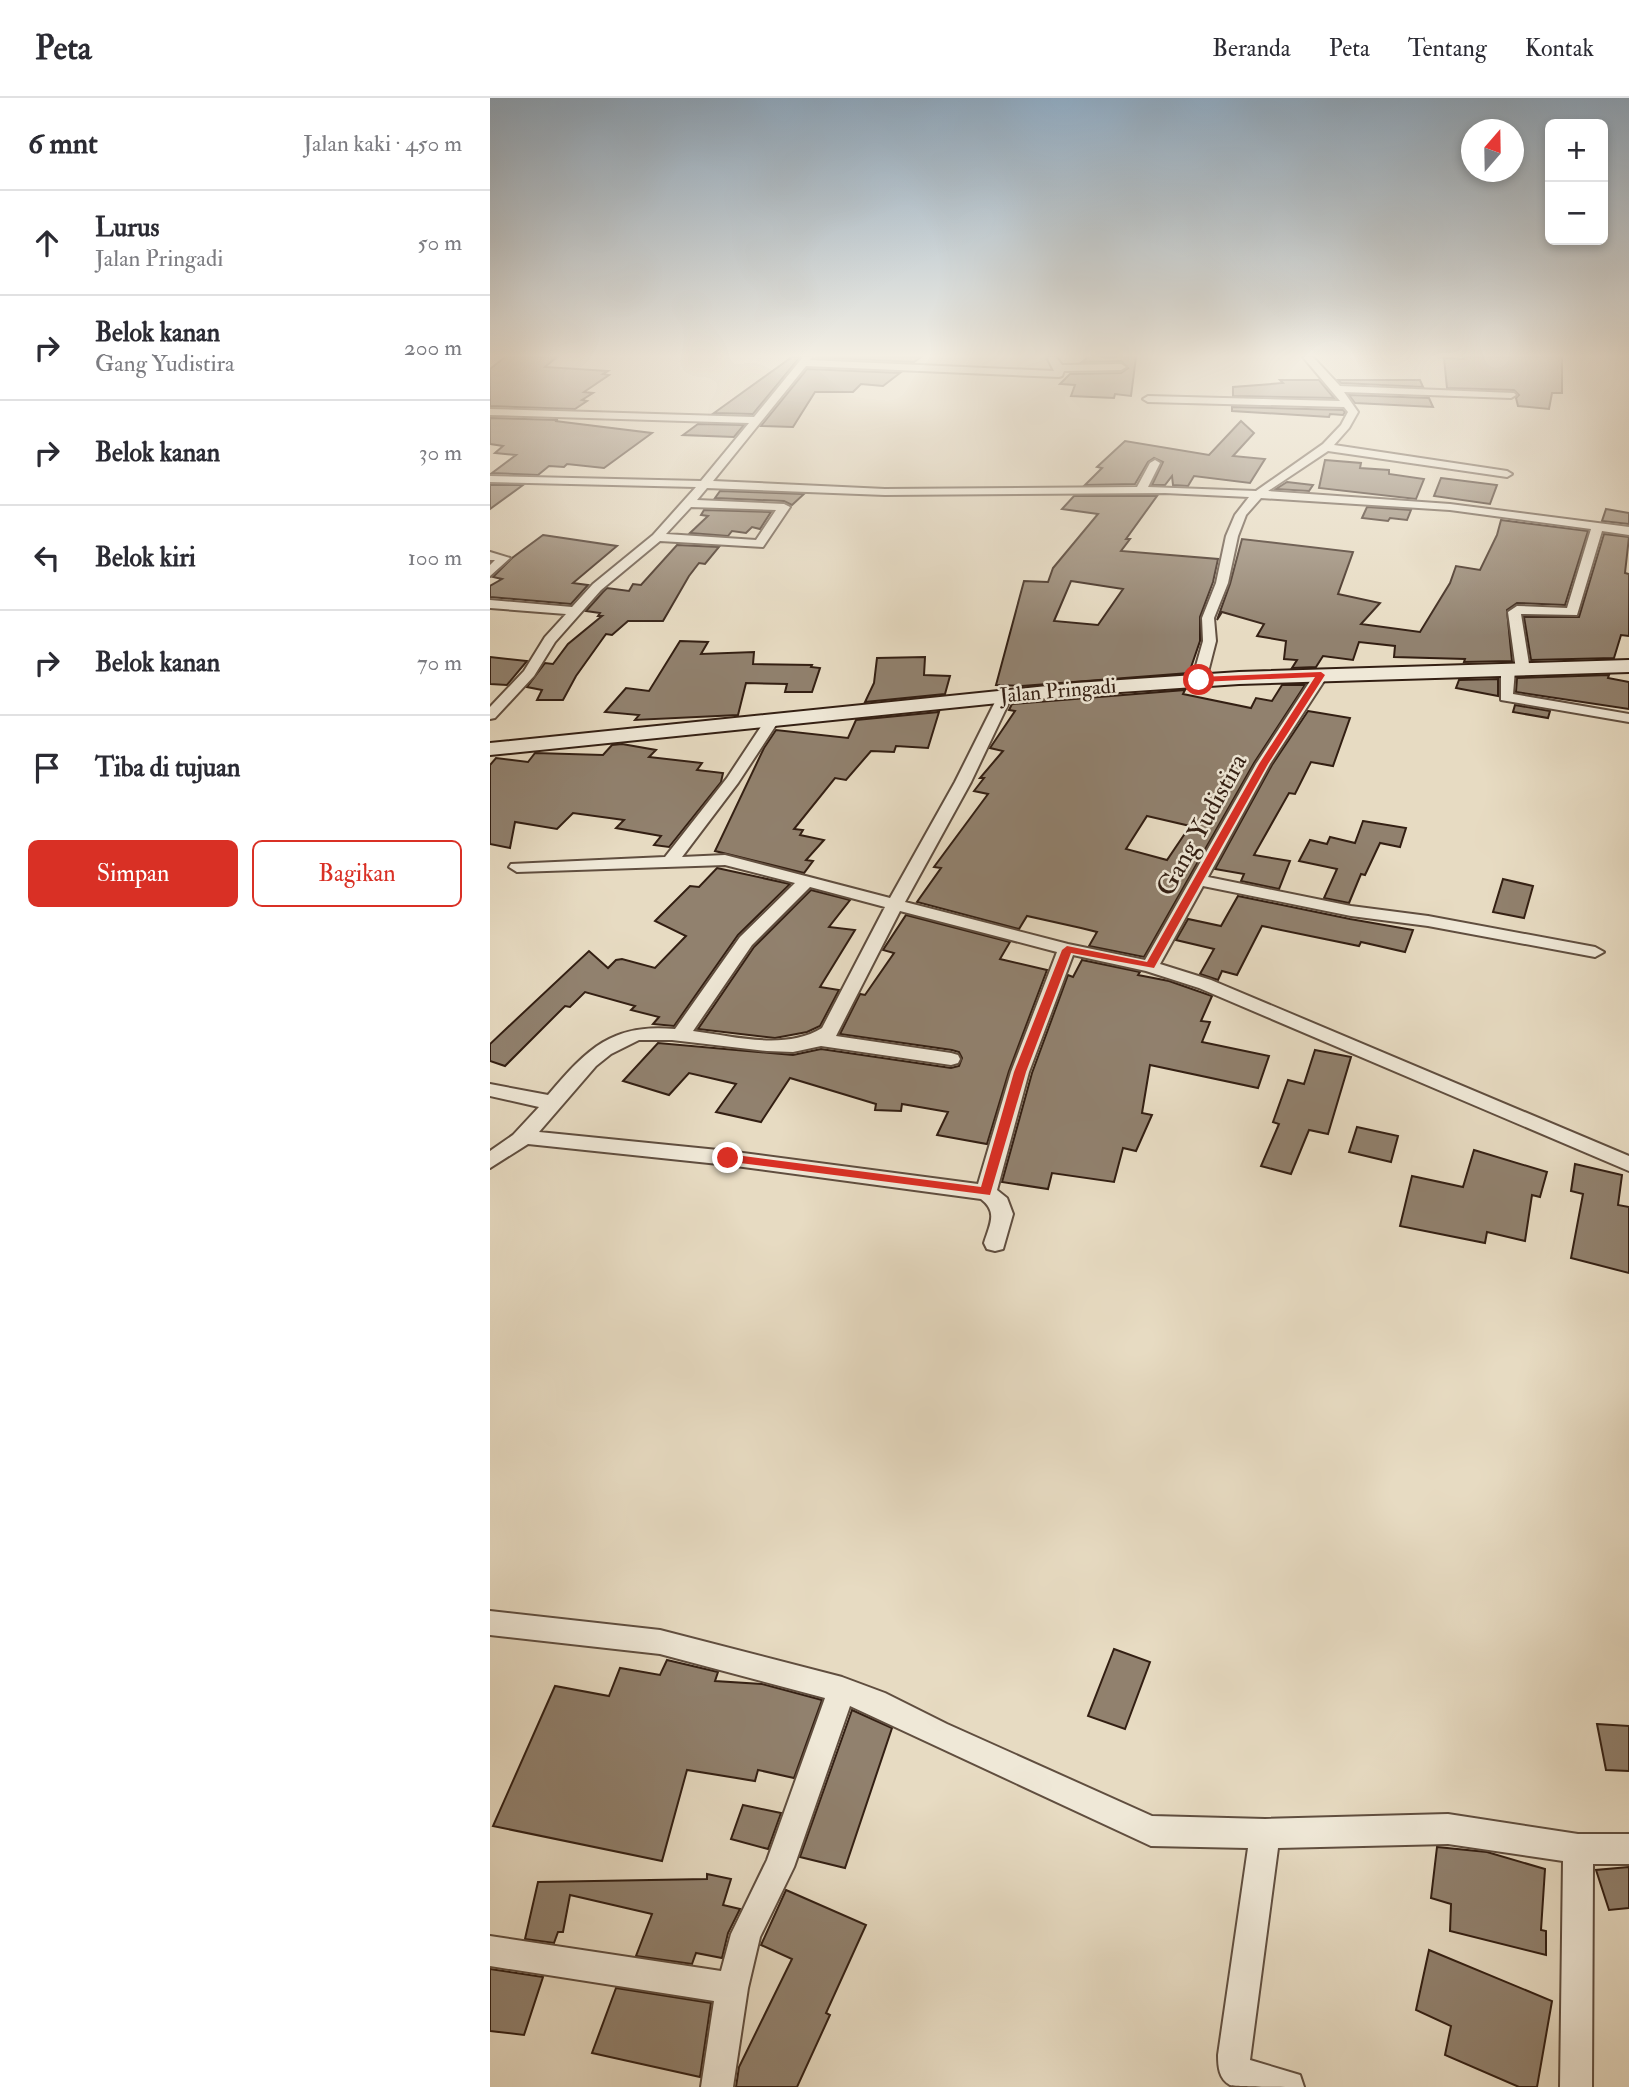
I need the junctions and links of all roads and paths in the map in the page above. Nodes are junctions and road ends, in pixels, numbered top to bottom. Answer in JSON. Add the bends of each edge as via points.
{"nodes":[{"id":1,"x":734,"y":450,"type":"edge"},
{"id":2,"x":1319,"y":450,"type":"edge"},
{"id":3,"x":1342,"y":450,"type":"edge"},
{"id":4,"x":1155,"y":463,"type":"dead end"},
{"id":5,"x":1507,"y":474,"type":"dead end"},
{"id":6,"x":490,"y":479,"type":"edge"},
{"id":7,"x":704,"y":485,"type":"junction"},
{"id":8,"x":1142,"y":490,"type":"junction"},
{"id":9,"x":1257,"y":494,"type":"junction"},
{"id":10,"x":686,"y":503,"type":"junction"},
{"id":11,"x":1598,"y":526,"type":"junction"},
{"id":12,"x":1629,"y":531,"type":"edge"},
{"id":13,"x":657,"y":537,"type":"junction"},
{"id":14,"x":490,"y":555,"type":"edge"},
{"id":15,"x":490,"y":572,"type":"edge"},
{"id":16,"x":490,"y":604,"type":"edge"},
{"id":17,"x":576,"y":611,"type":"junction"},
{"id":18,"x":1629,"y":666,"type":"edge"},
{"id":19,"x":1515,"y":670,"type":"junction"},
{"id":20,"x":1321,"y":675,"type":"junction"},
{"id":21,"x":1199,"y":680,"type":"junction"},
{"id":22,"x":1005,"y":696,"type":"junction"},
{"id":23,"x":490,"y":715,"type":"edge"},
{"id":24,"x":1629,"y":718,"type":"edge"},
{"id":25,"x":773,"y":719,"type":"junction"},
{"id":26,"x":490,"y":749,"type":"edge"},
{"id":27,"x":671,"y":860,"type":"junction"},
{"id":28,"x":517,"y":867,"type":"dead end"},
{"id":29,"x":1200,"y":880,"type":"junction"},
{"id":30,"x":806,"y":882,"type":"junction"},
{"id":31,"x":895,"y":904,"type":"junction"},
{"id":32,"x":1067,"y":950,"type":"junction"},
{"id":33,"x":1595,"y":952,"type":"dead end"},
{"id":34,"x":1150,"y":966,"type":"junction"},
{"id":35,"x":679,"y":1037,"type":"junction"},
{"id":36,"x":822,"y":1040,"type":"junction"},
{"id":37,"x":951,"y":1059,"type":"dead end"},
{"id":38,"x":490,"y":1090,"type":"edge"},
{"id":39,"x":553,"y":1103,"type":"junction"},
{"id":40,"x":524,"y":1137,"type":"junction"},
{"id":41,"x":490,"y":1161,"type":"edge"},
{"id":42,"x":1629,"y":1164,"type":"edge"},
{"id":43,"x":986,"y":1192,"type":"junction"},
{"id":44,"x":995,"y":1243,"type":"dead end"},
{"id":45,"x":490,"y":1623,"type":"edge"},
{"id":46,"x":842,"y":1690,"type":"junction"},
{"id":47,"x":1265,"y":1834,"type":"junction"},
{"id":48,"x":1578,"y":1849,"type":"junction"},
{"id":49,"x":1629,"y":1849,"type":"edge"},
{"id":50,"x":490,"y":1951,"type":"edge"},
{"id":51,"x":732,"y":1988,"type":"junction"},
{"id":52,"x":717,"y":2087,"type":"edge"},
{"id":53,"x":1288,"y":2087,"type":"edge"},
{"id":54,"x":1576,"y":2087,"type":"edge"}],
"edges":[{"from":1,"to":7,"type":"street"},
{"from":2,"to":9,"type":"street"},
{"from":3,"to":5,"type":"street"},
{"from":4,"to":8,"type":"street"},
{"from":6,"to":7,"type":"street"},
{"from":7,"to":8,"type":"street","via":[[885,492]]},
{"from":7,"to":10,"type":"street"},
{"from":8,"to":9,"type":"street"},
{"from":9,"to":11,"type":"street","via":[[1450,507]]},
{"from":9,"to":21,"type":"street","via":[[1242,511],[1227,548],[1223,582],[1207,620],[1209,643]]},
{"from":10,"to":13,"type":"street"},
{"from":10,"to":13,"type":"street","via":[[784,507],[759,544]]},
{"from":11,"to":12,"type":"street"},
{"from":11,"to":19,"type":"street","via":[[1572,611],[1514,612]]},
{"from":13,"to":17,"type":"street","via":[[597,587]]},
{"from":14,"to":15,"type":"street","via":[[504,558]]},
{"from":16,"to":17,"type":"street"},
{"from":17,"to":23,"type":"street"},
{"from":18,"to":19,"type":"street","name":"Jalan Pringadi"},
{"from":19,"to":20,"type":"street","name":"Jalan Pringadi"},
{"from":19,"to":24,"type":"street","via":[[1506,697]]},
{"from":20,"to":21,"type":"street","name":"Jalan Pringadi"},
{"from":20,"to":29,"type":"street","name":"Gang Yudistira","via":[[1263,764]]},
{"from":21,"to":22,"type":"street","name":"Jalan Pringadi"},
{"from":22,"to":25,"type":"street","name":"Jalan Pringadi"},
{"from":22,"to":31,"type":"street"},
{"from":25,"to":26,"type":"street","name":"Jalan Pringadi"},
{"from":25,"to":27,"type":"street"},
{"from":27,"to":28,"type":"street"},
{"from":27,"to":30,"type":"street","via":[[725,860]]},
{"from":29,"to":33,"type":"street"},
{"from":29,"to":34,"type":"street","name":"Gang Yudistira"},
{"from":30,"to":31,"type":"street"},
{"from":30,"to":35,"type":"street","via":[[746,941]]},
{"from":31,"to":32,"type":"street"},
{"from":31,"to":36,"type":"street"},
{"from":32,"to":34,"type":"street"},
{"from":32,"to":43,"type":"street","via":[[1020,1072]]},
{"from":34,"to":42,"type":"street","via":[[1205,984]]},
{"from":35,"to":36,"type":"street","via":[[783,1047]]},
{"from":35,"to":39,"type":"street","via":[[638,1034],[609,1044]]},
{"from":36,"to":37,"type":"street"},
{"from":38,"to":39,"type":"street"},
{"from":39,"to":40,"type":"street"},
{"from":40,"to":41,"type":"street"},
{"from":40,"to":43,"type":"street"},
{"from":43,"to":44,"type":"street","via":[[1004,1209]]},
{"from":45,"to":46,"type":"street","via":[[660,1642]]},
{"from":46,"to":47,"type":"street","via":[[1151,1831]]},
{"from":46,"to":51,"type":"street","via":[[779,1867],[746,1934]]},
{"from":47,"to":48,"type":"street","via":[[1448,1829]]},
{"from":47,"to":53,"type":"street","via":[[1234,2067],[1243,2075]]},
{"from":48,"to":49,"type":"street"},
{"from":48,"to":54,"type":"street"},
{"from":50,"to":51,"type":"street"},
{"from":51,"to":52,"type":"street"}]}
